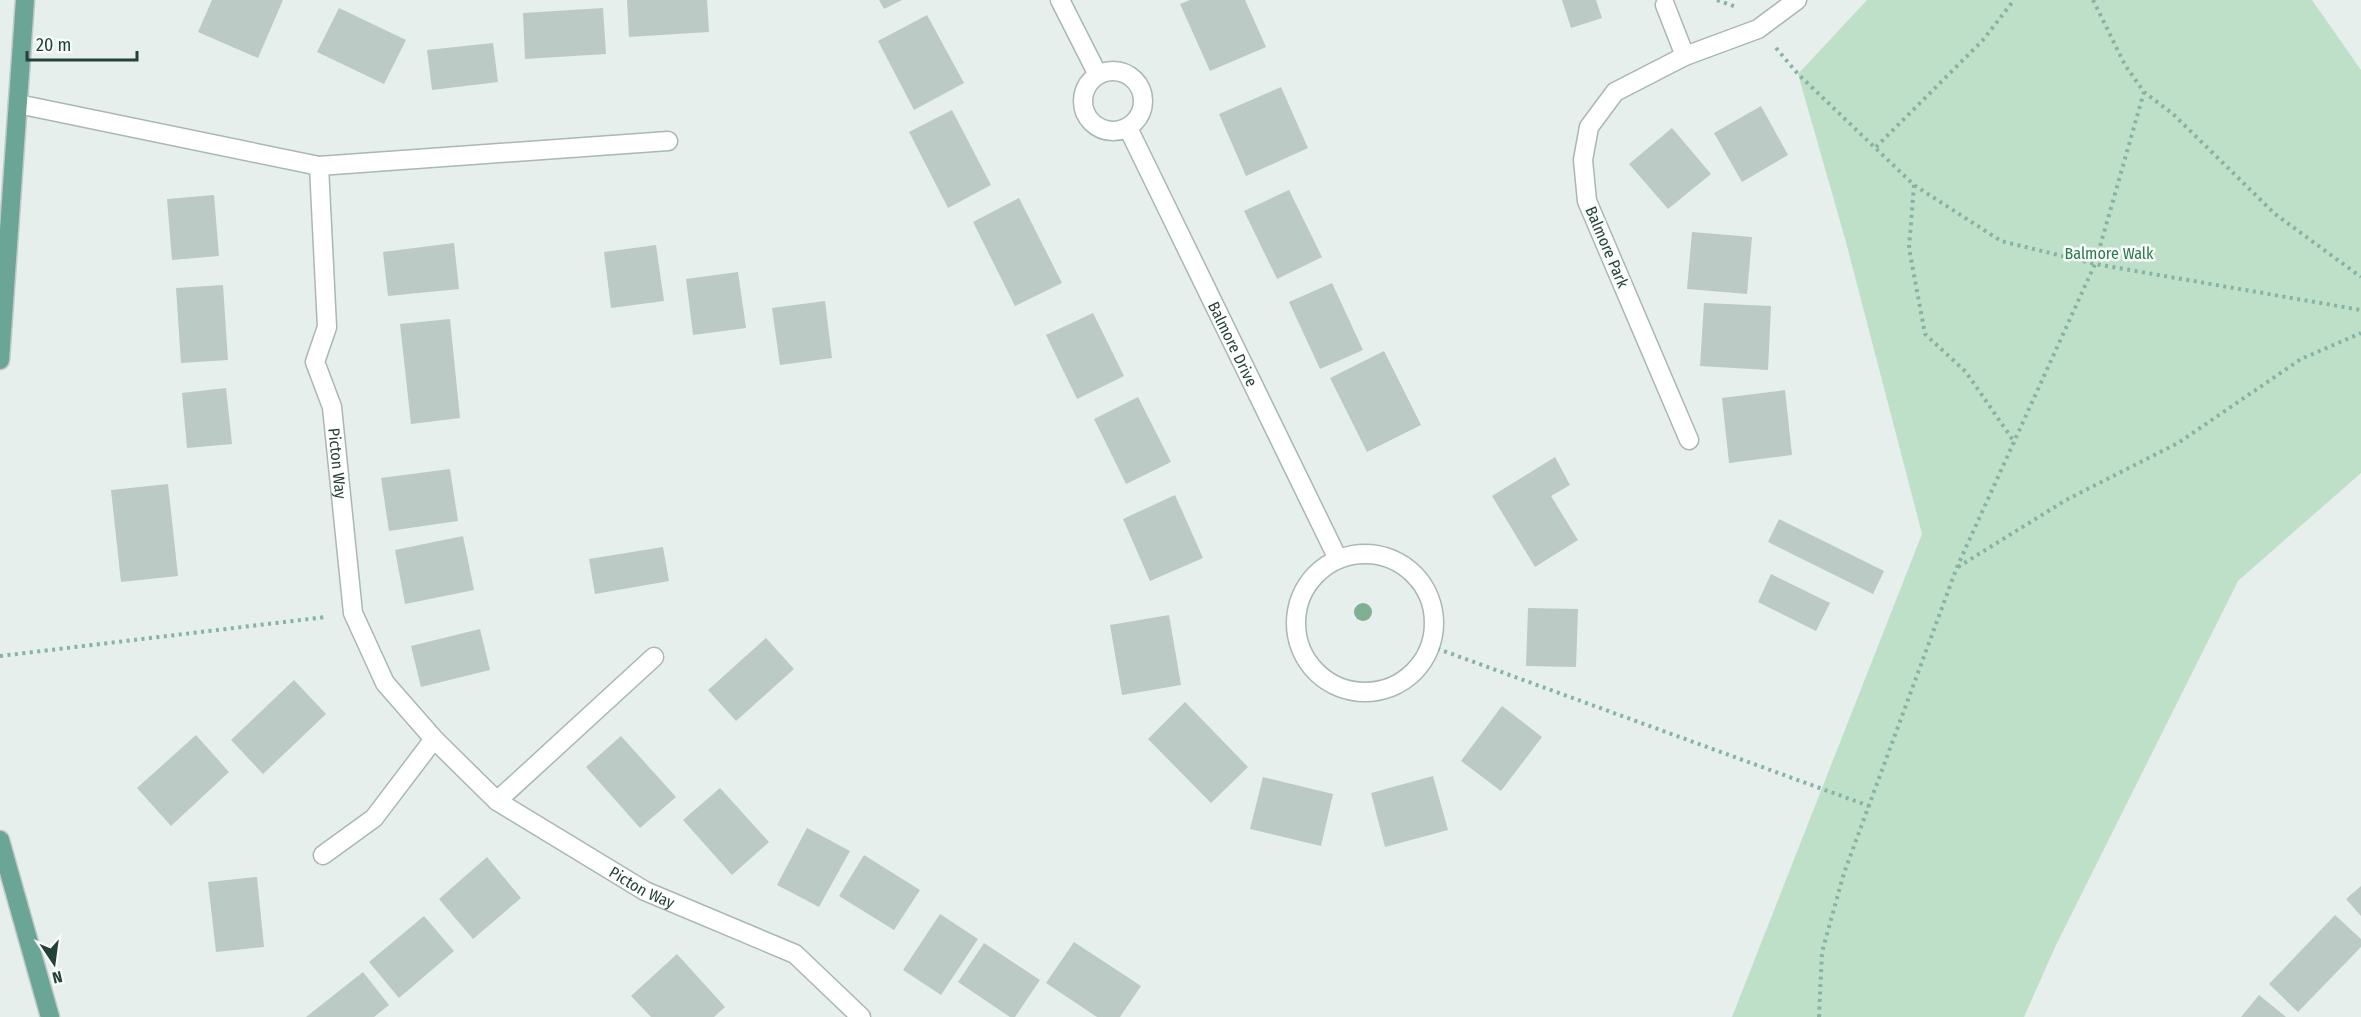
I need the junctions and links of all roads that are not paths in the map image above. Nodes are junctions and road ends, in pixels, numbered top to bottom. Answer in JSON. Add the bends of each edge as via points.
{"nodes":[{"id":1,"x":25,"y":0,"type":"edge"},
{"id":2,"x":1060,"y":0,"type":"edge"},
{"id":3,"x":1797,"y":0,"type":"edge"},
{"id":4,"x":1665,"y":5,"type":"dead end"},
{"id":5,"x":1685,"y":56,"type":"junction"},
{"id":6,"x":1098,"y":75,"type":"junction"},
{"id":7,"x":18,"y":104,"type":"junction"},
{"id":8,"x":1128,"y":128,"type":"junction"},
{"id":9,"x":668,"y":141,"type":"dead end"},
{"id":10,"x":320,"y":166,"type":"junction"},
{"id":11,"x":0,"y":360,"type":"edge"},
{"id":12,"x":1689,"y":440,"type":"dead end"},
{"id":13,"x":1338,"y":559,"type":"junction"},
{"id":14,"x":654,"y":657,"type":"dead end"},
{"id":15,"x":434,"y":739,"type":"junction"},
{"id":16,"x":497,"y":801,"type":"junction"},
{"id":17,"x":0,"y":840,"type":"edge"},
{"id":18,"x":323,"y":855,"type":"dead end"},
{"id":19,"x":50,"y":1017,"type":"edge"},
{"id":20,"x":861,"y":1017,"type":"edge"}],
"edges":[{"from":1,"to":7,"type":"main road"},
{"from":2,"to":6,"type":"street"},
{"from":3,"to":5,"type":"street","name":"Balmore Park","via":[[1758,29]]},
{"from":4,"to":5,"type":"street"},
{"from":5,"to":12,"type":"street","name":"Balmore Park","via":[[1616,92],[1589,127],[1584,160],[1587,201]]},
{"from":6,"to":8,"type":"street","via":[[1116,71],[1133,78],[1139,86],[1143,105]]},
{"from":6,"to":8,"type":"street","via":[[1089,81],[1082,101],[1089,120],[1107,131]]},
{"from":7,"to":10,"type":"street"},
{"from":7,"to":11,"type":"main road"},
{"from":8,"to":13,"type":"street","name":"Balmore Drive"},
{"from":9,"to":10,"type":"street"},
{"from":10,"to":15,"type":"street","name":"Picton Way","via":[[327,327],[315,362],[332,407],[353,613],[385,683]]},
{"from":13,"to":13,"type":"street","via":[[1364,553],[1390,558],[1413,572],[1428,594],[1434,620],[1430,646],[1416,670],[1394,686],[1368,692],[1340,688],[1317,673],[1302,651],[1295,624],[1300,597],[1316,574]]},
{"from":14,"to":16,"type":"street"},
{"from":15,"to":16,"type":"street","name":"Picton Way"},
{"from":15,"to":18,"type":"street","via":[[374,818]]},
{"from":16,"to":20,"type":"street","name":"Picton Way","via":[[645,891],[795,954]]},
{"from":17,"to":19,"type":"main road"}]}
